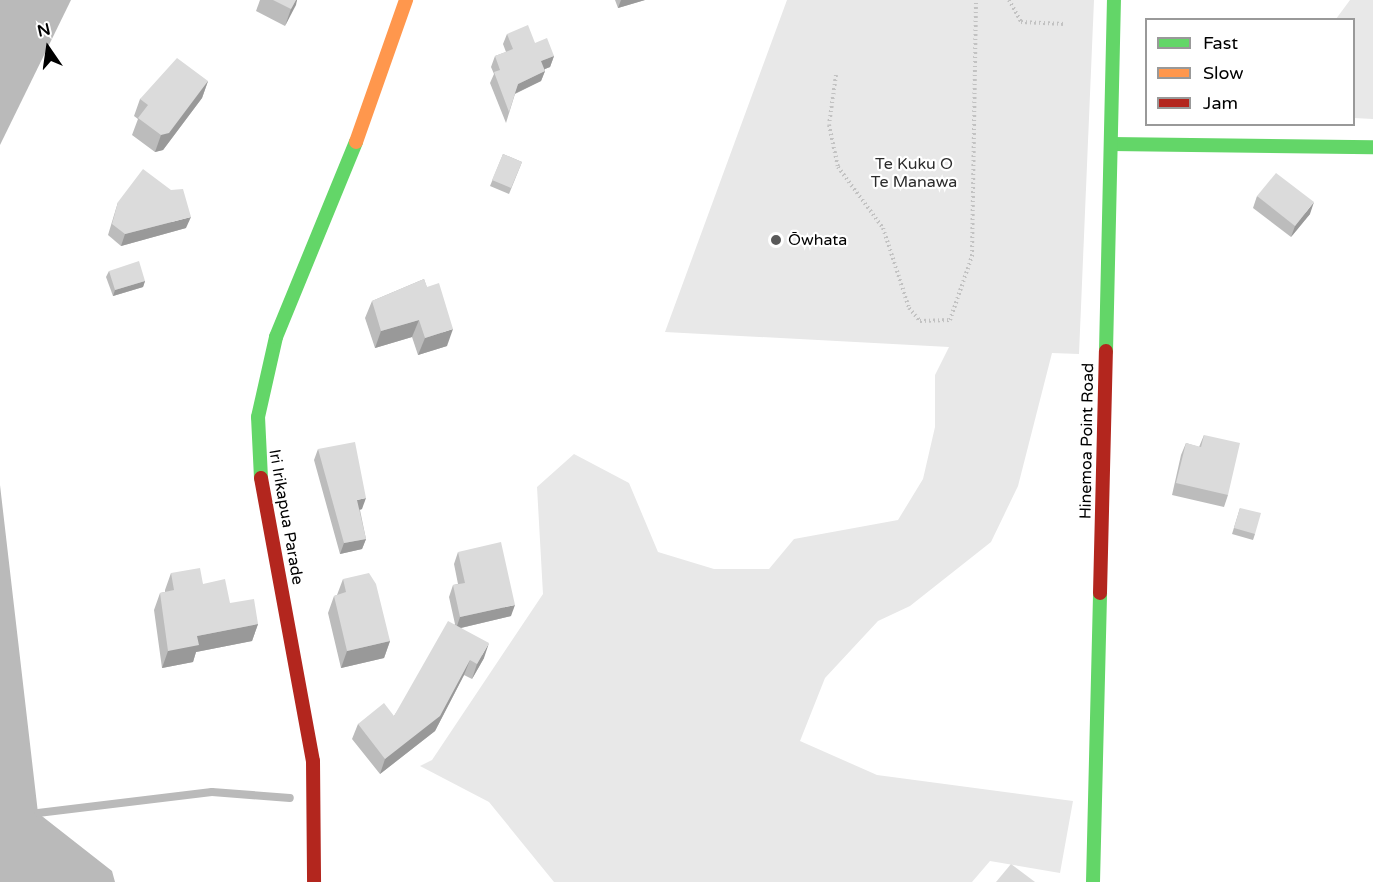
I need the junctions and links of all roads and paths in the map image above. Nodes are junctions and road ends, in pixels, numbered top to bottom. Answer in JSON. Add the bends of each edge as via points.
{"nodes":[{"id":1,"x":406,"y":0,"type":"edge"},
{"id":2,"x":976,"y":0,"type":"edge"},
{"id":3,"x":1009,"y":0,"type":"edge"},
{"id":4,"x":1114,"y":0,"type":"edge"},
{"id":5,"x":1065,"y":24,"type":"dead end"},
{"id":6,"x":836,"y":75,"type":"dead end"},
{"id":7,"x":1111,"y":144,"type":"junction"},
{"id":8,"x":1373,"y":147,"type":"edge"},
{"id":9,"x":314,"y":882,"type":"edge"},
{"id":10,"x":1093,"y":882,"type":"edge"}],
"edges":[{"from":1,"to":9,"type":"street","name":"Iri Irikapua Parade","via":[[357,140],[276,337],[256,427],[261,480],[313,761]]},
{"from":2,"to":6,"type":"path","via":[[972,255],[950,320],[920,321],[909,308],[883,228],[837,167],[829,125]]},
{"from":3,"to":5,"type":"path","via":[[1021,22]]},
{"from":4,"to":7,"type":"street","name":"Hinemoa Point Road"},
{"from":7,"to":8,"type":"street"},
{"from":7,"to":10,"type":"street","name":"Hinemoa Point Road"}]}
